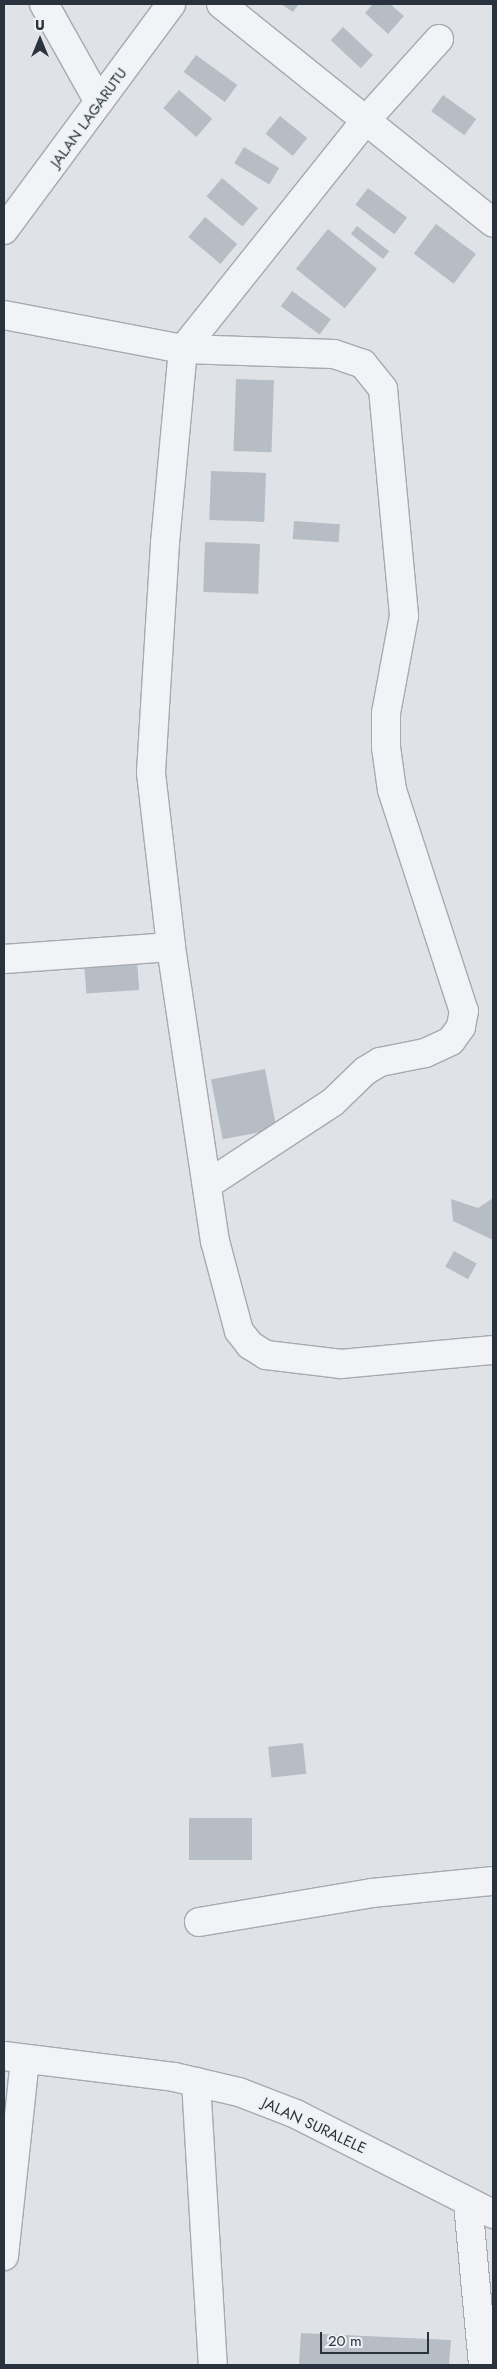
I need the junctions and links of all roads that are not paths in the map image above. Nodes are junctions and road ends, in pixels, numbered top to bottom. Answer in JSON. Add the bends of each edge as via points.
{"nodes":[{"id":1,"x":44,"y":4,"type":"edge"},
{"id":2,"x":172,"y":4,"type":"edge"},
{"id":3,"x":221,"y":4,"type":"edge"},
{"id":4,"x":439,"y":39,"type":"dead end"},
{"id":5,"x":100,"y":102,"type":"junction"},
{"id":6,"x":366,"y":120,"type":"junction"},
{"id":7,"x":493,"y":222,"type":"edge"},
{"id":8,"x":4,"y":230,"type":"edge"},
{"id":9,"x":4,"y":315,"type":"edge"},
{"id":10,"x":183,"y":349,"type":"junction"},
{"id":11,"x":170,"y":947,"type":"junction"},
{"id":12,"x":4,"y":960,"type":"edge"},
{"id":13,"x":208,"y":1184,"type":"junction"},
{"id":14,"x":493,"y":1350,"type":"edge"},
{"id":15,"x":493,"y":1881,"type":"edge"},
{"id":16,"x":199,"y":1922,"type":"dead end"},
{"id":17,"x":14,"y":2058,"type":"edge"},
{"id":18,"x":196,"y":2082,"type":"junction"},
{"id":19,"x":468,"y":2203,"type":"junction"},
{"id":20,"x":493,"y":2214,"type":"edge"},
{"id":21,"x":4,"y":2256,"type":"edge"},
{"id":22,"x":213,"y":2365,"type":"edge"},
{"id":23,"x":482,"y":2365,"type":"edge"}],
"edges":[{"from":1,"to":5,"type":"street"},
{"from":2,"to":5,"type":"street","name":"JALAN LAGARUTU"},
{"from":3,"to":6,"type":"street"},
{"from":4,"to":6,"type":"street"},
{"from":5,"to":8,"type":"street","name":"JALAN LAGARUTU"},
{"from":6,"to":7,"type":"street"},
{"from":6,"to":10,"type":"street"},
{"from":9,"to":10,"type":"street"},
{"from":10,"to":11,"type":"street","via":[[164,544],[151,773]]},
{"from":10,"to":13,"type":"street","via":[[334,354],[363,364],[383,389],[404,616],[386,713],[386,748],[392,790],[464,1011],[461,1027],[451,1041],[425,1053],[380,1062],[365,1071],[333,1102]]},
{"from":11,"to":12,"type":"street"},
{"from":11,"to":13,"type":"street"},
{"from":13,"to":14,"type":"street","via":[[214,1241],[239,1331],[250,1345],[266,1355],[341,1364]]},
{"from":15,"to":16,"type":"street","via":[[372,1893]]},
{"from":17,"to":18,"type":"street","name":"JALAN SURALELE"},
{"from":17,"to":21,"type":"street"},
{"from":18,"to":19,"type":"street","name":"JALAN SURALELE","via":[[239,2092],[296,2114]]},
{"from":18,"to":22,"type":"street"},
{"from":19,"to":20,"type":"street","name":"JALAN SURALELE"},
{"from":19,"to":23,"type":"street"}]}
